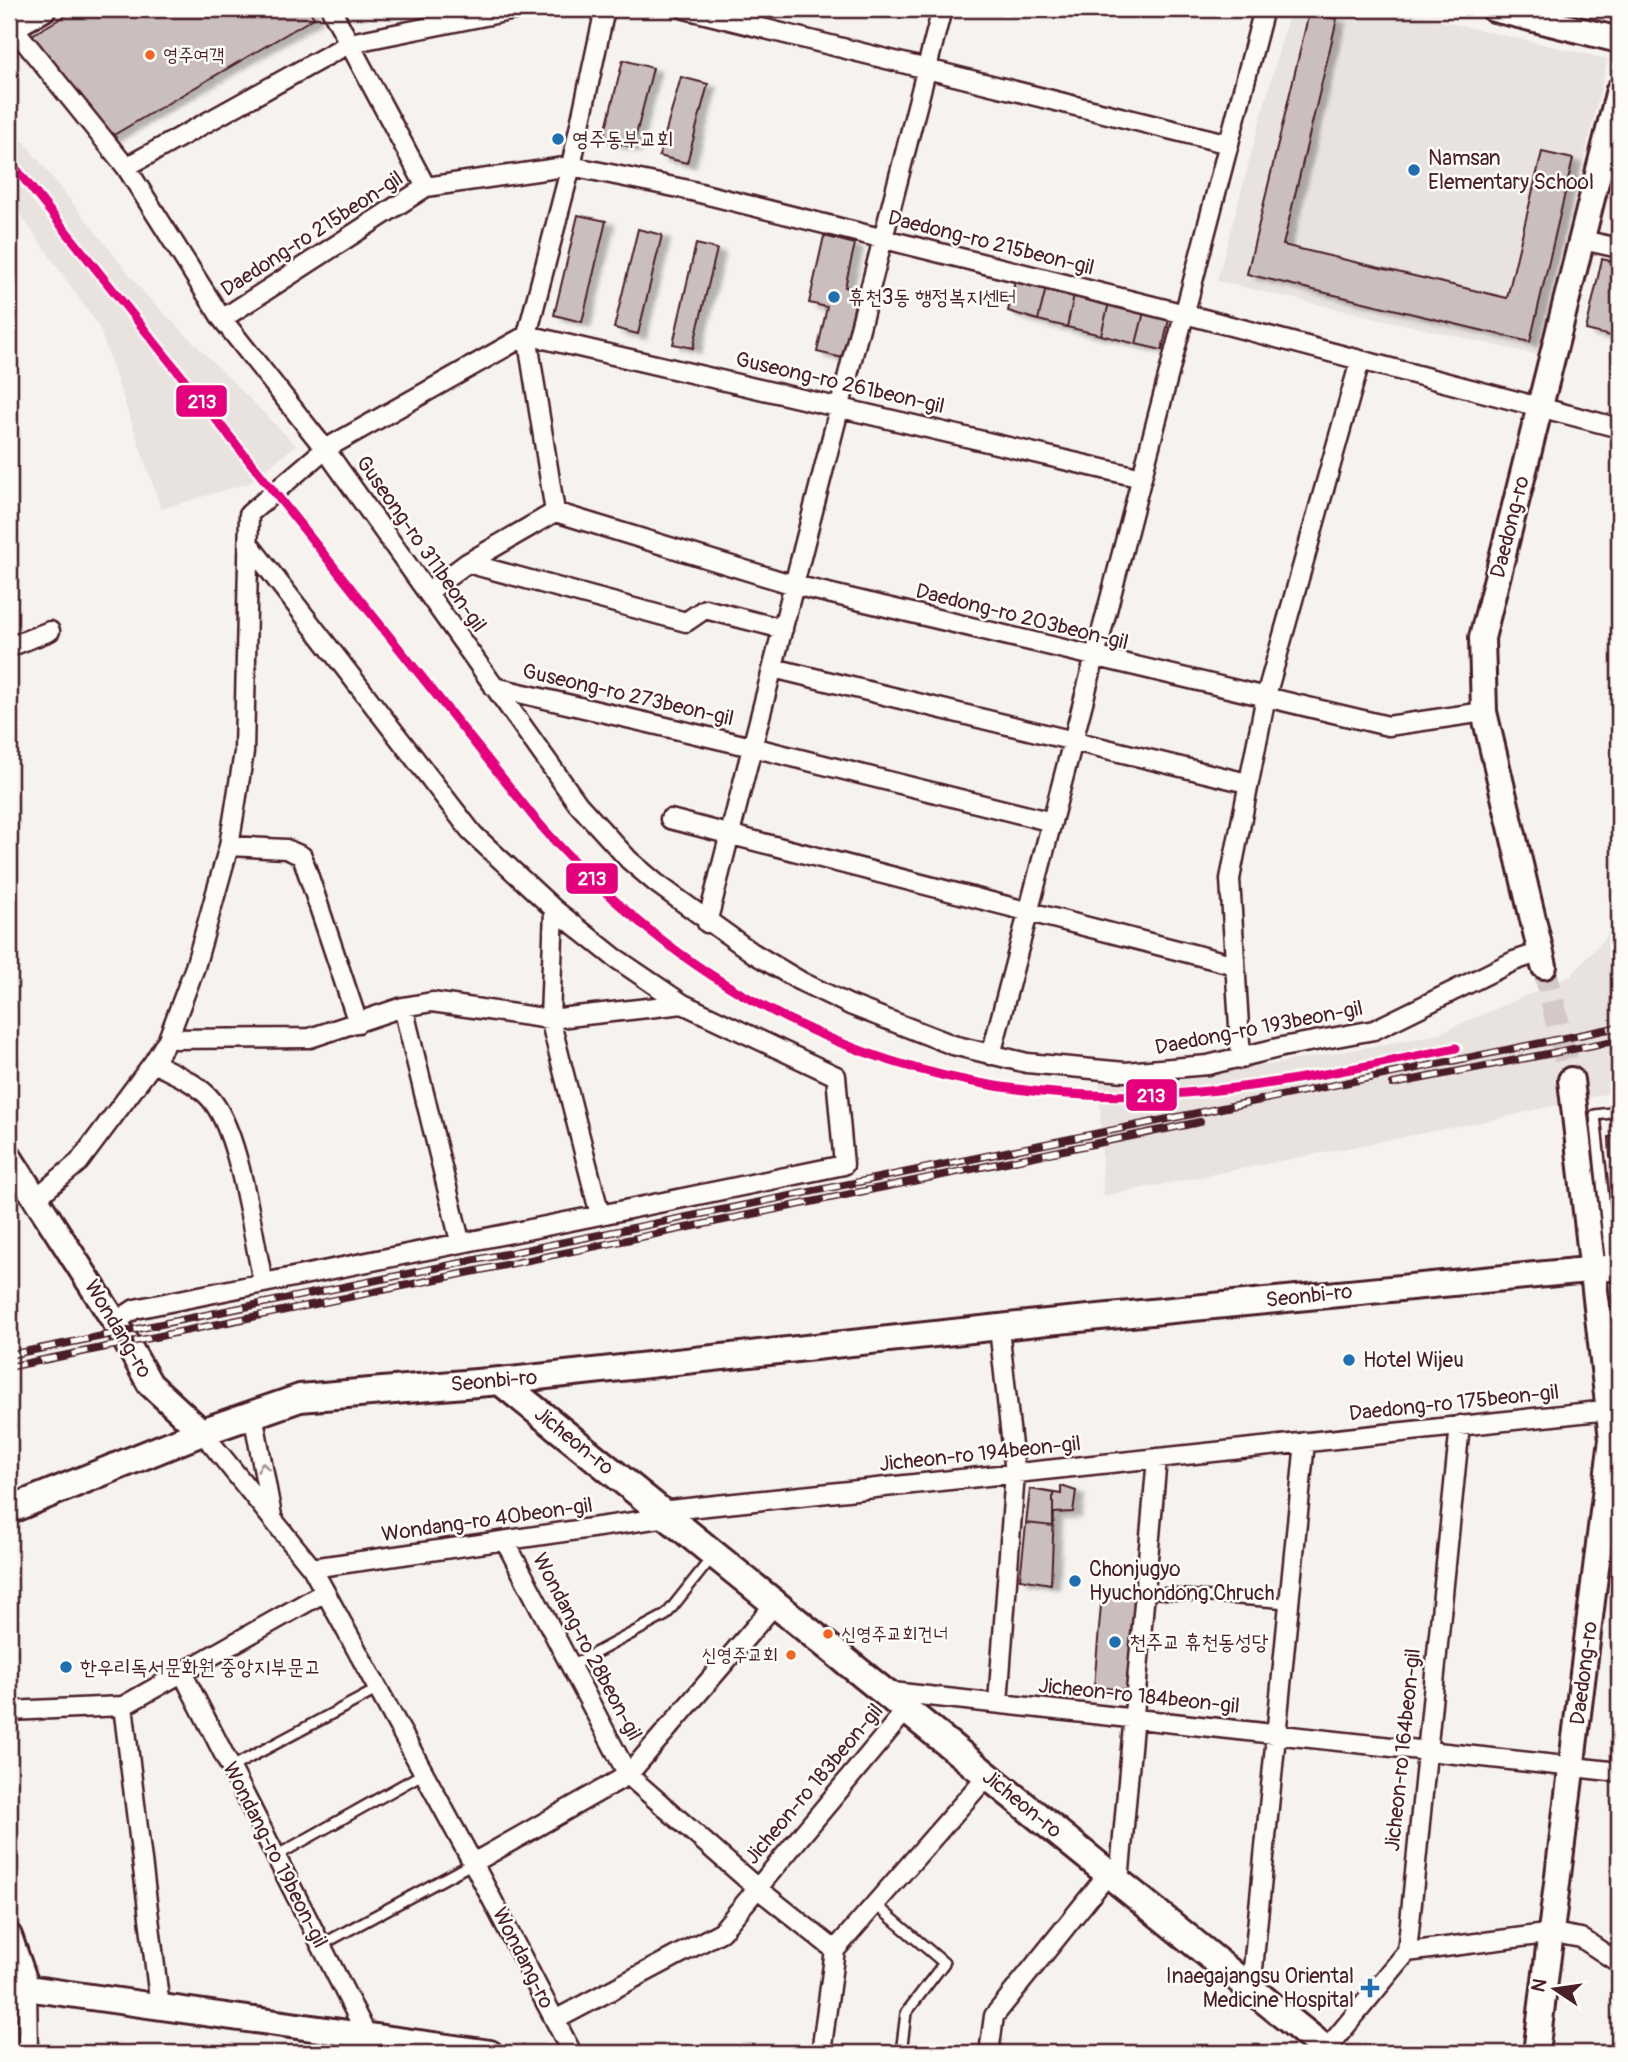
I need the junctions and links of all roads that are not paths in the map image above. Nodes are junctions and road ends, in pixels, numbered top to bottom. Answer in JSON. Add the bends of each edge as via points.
{"nodes":[{"id":1,"x":43,"y":9,"type":"edge"},
{"id":2,"x":331,"y":9,"type":"edge"},
{"id":3,"x":519,"y":9,"type":"edge"},
{"id":4,"x":605,"y":9,"type":"edge"},
{"id":5,"x":685,"y":9,"type":"edge"},
{"id":6,"x":942,"y":9,"type":"edge"},
{"id":7,"x":1264,"y":9,"type":"edge"},
{"id":8,"x":1494,"y":9,"type":"edge"},
{"id":9,"x":10,"y":27,"type":"edge"},
{"id":10,"x":1619,"y":40,"type":"edge"},
{"id":11,"x":350,"y":43,"type":"junction"},
{"id":12,"x":927,"y":67,"type":"junction"},
{"id":13,"x":1619,"y":90,"type":"edge"},
{"id":14,"x":1229,"y":144,"type":"junction"},
{"id":15,"x":571,"y":166,"type":"junction"},
{"id":16,"x":126,"y":167,"type":"junction"},
{"id":17,"x":426,"y":187,"type":"junction"},
{"id":18,"x":883,"y":240,"type":"junction"},
{"id":19,"x":1582,"y":240,"type":"junction"},
{"id":20,"x":1619,"y":248,"type":"edge"},
{"id":21,"x":1185,"y":314,"type":"junction"},
{"id":22,"x":222,"y":319,"type":"junction"},
{"id":23,"x":527,"y":335,"type":"junction"},
{"id":24,"x":1360,"y":361,"type":"junction"},
{"id":25,"x":840,"y":406,"type":"junction"},
{"id":26,"x":1539,"y":410,"type":"junction"},
{"id":27,"x":1619,"y":428,"type":"edge"},
{"id":28,"x":325,"y":449,"type":"junction"},
{"id":29,"x":1142,"y":478,"type":"junction"},
{"id":30,"x":555,"y":512,"type":"junction"},
{"id":31,"x":249,"y":544,"type":"junction"},
{"id":32,"x":467,"y":563,"type":"junction"},
{"id":33,"x":794,"y":585,"type":"junction"},
{"id":34,"x":428,"y":592,"type":"junction"},
{"id":35,"x":783,"y":629,"type":"junction"},
{"id":36,"x":50,"y":631,"type":"dead end"},
{"id":37,"x":9,"y":647,"type":"edge"},
{"id":38,"x":1095,"y":658,"type":"junction"},
{"id":39,"x":773,"y":668,"type":"junction"},
{"id":40,"x":494,"y":687,"type":"junction"},
{"id":41,"x":1266,"y":696,"type":"junction"},
{"id":42,"x":1484,"y":712,"type":"junction"},
{"id":43,"x":1073,"y":743,"type":"junction"},
{"id":44,"x":752,"y":747,"type":"junction"},
{"id":45,"x":1247,"y":783,"type":"junction"},
{"id":46,"x":670,"y":820,"type":"dead end"},
{"id":47,"x":1052,"y":822,"type":"junction"},
{"id":48,"x":730,"y":835,"type":"junction"},
{"id":49,"x":229,"y":846,"type":"junction"},
{"id":50,"x":554,"y":909,"type":"junction"},
{"id":51,"x":1029,"y":912,"type":"junction"},
{"id":52,"x":707,"y":923,"type":"junction"},
{"id":53,"x":1543,"y":959,"type":"joint"},
{"id":54,"x":1235,"y":965,"type":"junction"},
{"id":55,"x":683,"y":1004,"type":"junction"},
{"id":56,"x":403,"y":1007,"type":"junction"},
{"id":57,"x":551,"y":1019,"type":"junction"},
{"id":58,"x":358,"y":1023,"type":"junction"},
{"id":59,"x":168,"y":1039,"type":"junction"},
{"id":60,"x":991,"y":1055,"type":"junction"},
{"id":61,"x":1241,"y":1059,"type":"junction"},
{"id":62,"x":153,"y":1062,"type":"junction"},
{"id":63,"x":1571,"y":1080,"type":"tunnel mouth"},
{"id":64,"x":1619,"y":1112,"type":"edge"},
{"id":65,"x":9,"y":1157,"type":"edge"},
{"id":66,"x":35,"y":1199,"type":"junction"},
{"id":67,"x":600,"y":1214,"type":"junction"},
{"id":68,"x":460,"y":1241,"type":"junction"},
{"id":69,"x":1607,"y":1267,"type":"edge"},
{"id":70,"x":263,"y":1281,"type":"junction"},
{"id":71,"x":115,"y":1322,"type":"junction"},
{"id":72,"x":999,"y":1328,"type":"junction"},
{"id":73,"x":499,"y":1381,"type":"junction"},
{"id":74,"x":1614,"y":1409,"type":"edge"},
{"id":75,"x":253,"y":1414,"type":"junction"},
{"id":76,"x":1460,"y":1425,"type":"junction"},
{"id":77,"x":202,"y":1432,"type":"junction"},
{"id":78,"x":1305,"y":1442,"type":"junction"},
{"id":79,"x":1157,"y":1458,"type":"junction"},
{"id":80,"x":1015,"y":1473,"type":"junction"},
{"id":81,"x":9,"y":1510,"type":"edge"},
{"id":82,"x":664,"y":1514,"type":"junction"},
{"id":83,"x":272,"y":1520,"type":"junction"},
{"id":84,"x":505,"y":1541,"type":"junction"},
{"id":85,"x":714,"y":1554,"type":"junction"},
{"id":86,"x":312,"y":1568,"type":"junction"},
{"id":87,"x":325,"y":1592,"type":"junction"},
{"id":88,"x":1145,"y":1592,"type":"junction"},
{"id":89,"x":1289,"y":1603,"type":"junction"},
{"id":90,"x":775,"y":1604,"type":"junction"},
{"id":91,"x":571,"y":1666,"type":"junction"},
{"id":92,"x":183,"y":1674,"type":"junction"},
{"id":93,"x":378,"y":1689,"type":"junction"},
{"id":94,"x":883,"y":1691,"type":"junction"},
{"id":95,"x":998,"y":1703,"type":"junction"},
{"id":96,"x":124,"y":1706,"type":"junction"},
{"id":97,"x":906,"y":1710,"type":"junction"},
{"id":98,"x":9,"y":1711,"type":"edge"},
{"id":99,"x":1134,"y":1718,"type":"junction"},
{"id":100,"x":1276,"y":1734,"type":"junction"},
{"id":101,"x":1425,"y":1750,"type":"junction"},
{"id":102,"x":1573,"y":1766,"type":"junction"},
{"id":103,"x":230,"y":1768,"type":"junction"},
{"id":104,"x":1619,"y":1772,"type":"edge"},
{"id":105,"x":424,"y":1773,"type":"junction"},
{"id":106,"x":628,"y":1775,"type":"junction"},
{"id":107,"x":988,"y":1776,"type":"junction"},
{"id":108,"x":276,"y":1856,"type":"junction"},
{"id":109,"x":473,"y":1863,"type":"junction"},
{"id":110,"x":1113,"y":1878,"type":"junction"},
{"id":111,"x":757,"y":1888,"type":"junction"},
{"id":112,"x":875,"y":1904,"type":"junction"},
{"id":113,"x":1553,"y":1933,"type":"junction"},
{"id":114,"x":9,"y":1936,"type":"edge"},
{"id":115,"x":321,"y":1945,"type":"junction"},
{"id":116,"x":835,"y":1950,"type":"junction"},
{"id":117,"x":1407,"y":1952,"type":"junction"},
{"id":118,"x":1619,"y":1963,"type":"edge"},
{"id":119,"x":27,"y":1988,"type":"junction"},
{"id":120,"x":1251,"y":1989,"type":"junction"},
{"id":121,"x":160,"y":2007,"type":"junction"},
{"id":122,"x":555,"y":2021,"type":"junction"},
{"id":123,"x":372,"y":2045,"type":"edge"},
{"id":124,"x":1328,"y":2052,"type":"edge"},
{"id":125,"x":28,"y":2053,"type":"edge"},
{"id":126,"x":490,"y":2053,"type":"edge"},
{"id":127,"x":572,"y":2053,"type":"edge"},
{"id":128,"x":821,"y":2053,"type":"edge"},
{"id":129,"x":901,"y":2053,"type":"edge"},
{"id":130,"x":989,"y":2053,"type":"edge"},
{"id":131,"x":1536,"y":2053,"type":"edge"}],
"edges":[{"from":1,"to":9,"type":"street"},
{"from":2,"to":11,"type":"street","name":"Daedong-ro 215beon-gil"},
{"from":3,"to":11,"type":"street"},
{"from":4,"to":15,"type":"street"},
{"from":5,"to":12,"type":"street"},
{"from":6,"to":12,"type":"street","name":"Guseong-ro 273beon-gil"},
{"from":7,"to":14,"type":"street"},
{"from":8,"to":10,"type":"street"},
{"from":9,"to":16,"type":"street","name":"Guseong-ro 311beon-gil"},
{"from":11,"to":16,"type":"street"},
{"from":11,"to":17,"type":"street","name":"Daedong-ro 215beon-gil"},
{"from":12,"to":14,"type":"street"},
{"from":12,"to":18,"type":"street","name":"Guseong-ro 273beon-gil"},
{"from":13,"to":19,"type":"street","name":"Daedong-ro"},
{"from":14,"to":21,"type":"street"},
{"from":15,"to":17,"type":"street","name":"Daedong-ro 215beon-gil"},
{"from":15,"to":18,"type":"street","name":"Daedong-ro 215beon-gil","via":[[684,189]]},
{"from":15,"to":23,"type":"street"},
{"from":16,"to":22,"type":"street","name":"Guseong-ro 311beon-gil"},
{"from":17,"to":22,"type":"street","name":"Daedong-ro 215beon-gil"},
{"from":18,"to":21,"type":"street","name":"Daedong-ro 215beon-gil"},
{"from":18,"to":25,"type":"street","name":"Guseong-ro 273beon-gil"},
{"from":19,"to":20,"type":"street"},
{"from":19,"to":26,"type":"street","name":"Daedong-ro"},
{"from":21,"to":24,"type":"street","name":"Daedong-ro 215beon-gil"},
{"from":21,"to":29,"type":"street"},
{"from":22,"to":28,"type":"street","name":"Guseong-ro 311beon-gil"},
{"from":23,"to":25,"type":"street","name":"Guseong-ro 261beon-gil"},
{"from":23,"to":28,"type":"street"},
{"from":23,"to":30,"type":"street"},
{"from":24,"to":26,"type":"street","name":"Daedong-ro 215beon-gil"},
{"from":24,"to":41,"type":"street"},
{"from":25,"to":29,"type":"street","name":"Guseong-ro 261beon-gil"},
{"from":25,"to":33,"type":"street","name":"Guseong-ro 273beon-gil"},
{"from":26,"to":27,"type":"street","name":"Daedong-ro 215beon-gil"},
{"from":26,"to":42,"type":"street","name":"Daedong-ro","via":[[1482,638]]},
{"from":28,"to":31,"type":"street","via":[[249,514]]},
{"from":28,"to":34,"type":"street","name":"Guseong-ro 311beon-gil"},
{"from":29,"to":38,"type":"street"},
{"from":30,"to":32,"type":"street"},
{"from":30,"to":33,"type":"street","name":"Daedong-ro 203beon-gil"},
{"from":31,"to":49,"type":"street","via":[[244,752]]},
{"from":31,"to":50,"type":"street","via":[[473,834]]},
{"from":32,"to":34,"type":"street"},
{"from":32,"to":35,"type":"street","via":[[686,622],[705,609]]},
{"from":33,"to":35,"type":"street","name":"Guseong-ro 273beon-gil"},
{"from":33,"to":38,"type":"street","name":"Daedong-ro 203beon-gil"},
{"from":34,"to":40,"type":"street","name":"Guseong-ro 311beon-gil"},
{"from":35,"to":39,"type":"street","name":"Guseong-ro 273beon-gil"},
{"from":36,"to":37,"type":"street"},
{"from":38,"to":41,"type":"street","name":"Daedong-ro 203beon-gil"},
{"from":38,"to":43,"type":"street"},
{"from":39,"to":43,"type":"street"},
{"from":39,"to":44,"type":"street","name":"Guseong-ro 273beon-gil"},
{"from":40,"to":44,"type":"street","name":"Guseong-ro 273beon-gil"},
{"from":40,"to":52,"type":"street","name":"Guseong-ro 311beon-gil","via":[[592,821],[629,860]]},
{"from":41,"to":42,"type":"street","name":"Daedong-ro 203beon-gil","via":[[1388,726]]},
{"from":41,"to":45,"type":"street"},
{"from":42,"to":53,"type":"street","name":"Daedong-ro"},
{"from":43,"to":45,"type":"street"},
{"from":43,"to":47,"type":"street"},
{"from":44,"to":47,"type":"street"},
{"from":44,"to":48,"type":"street","name":"Guseong-ro 273beon-gil"},
{"from":45,"to":54,"type":"street","via":[[1230,878]]},
{"from":46,"to":48,"type":"street"},
{"from":47,"to":51,"type":"street"},
{"from":48,"to":51,"type":"street"},
{"from":48,"to":52,"type":"street","name":"Guseong-ro 273beon-gil"},
{"from":49,"to":58,"type":"street","via":[[286,849],[302,856]]},
{"from":49,"to":59,"type":"street","via":[[195,967]]},
{"from":50,"to":55,"type":"street"},
{"from":50,"to":57,"type":"street"},
{"from":51,"to":54,"type":"street"},
{"from":51,"to":60,"type":"street"},
{"from":52,"to":60,"type":"street","name":"Daedong-ro 193beon-gil","via":[[800,981],[850,1005]]},
{"from":53,"to":61,"type":"street","name":"Daedong-ro 193beon-gil","via":[[1514,961],[1374,1030]]},
{"from":54,"to":61,"type":"street"},
{"from":55,"to":57,"type":"street"},
{"from":55,"to":67,"type":"street","via":[[836,1076],[844,1165]]},
{"from":56,"to":57,"type":"street","via":[[432,1002]]},
{"from":56,"to":58,"type":"street"},
{"from":56,"to":68,"type":"street"},
{"from":57,"to":67,"type":"street"},
{"from":58,"to":59,"type":"street","via":[[310,1038]]},
{"from":59,"to":62,"type":"street"},
{"from":60,"to":61,"type":"street","name":"Daedong-ro 193beon-gil","via":[[1125,1072]]},
{"from":62,"to":66,"type":"street","via":[[79,1162]]},
{"from":62,"to":70,"type":"street","via":[[208,1096],[228,1125]]},
{"from":63,"to":69,"type":"street","name":"Daedong-ro"},
{"from":64,"to":69,"type":"lane","via":[[1595,1115]]},
{"from":65,"to":66,"type":"street","name":"Wondang-ro"},
{"from":66,"to":71,"type":"street","name":"Wondang-ro"},
{"from":67,"to":68,"type":"street"},
{"from":68,"to":70,"type":"street"},
{"from":69,"to":72,"type":"street","name":"Seonbi-ro"},
{"from":69,"to":74,"type":"street","name":"Daedong-ro"},
{"from":70,"to":71,"type":"street","via":[[135,1309]]},
{"from":71,"to":77,"type":"street","name":"Wondang-ro","via":[[150,1384]]},
{"from":72,"to":73,"type":"street","name":"Seonbi-ro"},
{"from":72,"to":80,"type":"street"},
{"from":73,"to":75,"type":"main road","name":"Seonbi-ro","via":[[300,1398]]},
{"from":73,"to":82,"type":"main road","name":"Jicheon-ro"},
{"from":74,"to":76,"type":"street","name":"Daedong-ro 175beon-gil"},
{"from":74,"to":102,"type":"street","name":"Daedong-ro"},
{"from":75,"to":77,"type":"main road","name":"Seonbi-ro"},
{"from":83,"to":75,"type":"street","name":"Wondang-ro","one_way":true},
{"from":76,"to":78,"type":"street","name":"Daedong-ro 175beon-gil"},
{"from":76,"to":101,"type":"street","name":"Jicheon-ro 164beon-gil"},
{"from":77,"to":81,"type":"main road","name":"Seonbi-ro"},
{"from":77,"to":83,"type":"street","name":"Wondang-ro"},
{"from":78,"to":79,"type":"street","name":"Jicheon-ro 194beon-gil"},
{"from":78,"to":89,"type":"street"},
{"from":79,"to":80,"type":"street","name":"Jicheon-ro 194beon-gil"},
{"from":79,"to":88,"type":"street"},
{"from":80,"to":82,"type":"street","name":"Jicheon-ro 194beon-gil"},
{"from":80,"to":95,"type":"street"},
{"from":82,"to":84,"type":"street","name":"Wondang-ro 40beon-gil"},
{"from":82,"to":85,"type":"main road","name":"Jicheon-ro"},
{"from":83,"to":86,"type":"street","name":"Wondang-ro"},
{"from":84,"to":86,"type":"street","name":"Wondang-ro 40beon-gil"},
{"from":84,"to":91,"type":"street","name":"Wondang-ro 28beon-gil"},
{"from":85,"to":90,"type":"main road","name":"Jicheon-ro"},
{"from":85,"to":91,"type":"lane","via":[[666,1615]]},
{"from":86,"to":87,"type":"street","name":"Wondang-ro"},
{"from":87,"to":92,"type":"street"},
{"from":87,"to":93,"type":"street","name":"Wondang-ro"},
{"from":88,"to":89,"type":"lane"},
{"from":88,"to":99,"type":"street"},
{"from":89,"to":100,"type":"street"},
{"from":90,"to":94,"type":"main road","name":"Jicheon-ro"},
{"from":90,"to":106,"type":"street"},
{"from":91,"to":106,"type":"street","name":"Wondang-ro 28beon-gil"},
{"from":92,"to":96,"type":"street"},
{"from":92,"to":103,"type":"street","name":"Wondang-ro 19beon-gil"},
{"from":93,"to":103,"type":"lane"},
{"from":93,"to":105,"type":"street","name":"Wondang-ro"},
{"from":94,"to":95,"type":"street","name":"Jicheon-ro 184beon-gil"},
{"from":94,"to":97,"type":"main road","name":"Jicheon-ro"},
{"from":95,"to":99,"type":"street","name":"Jicheon-ro 184beon-gil"},
{"from":96,"to":98,"type":"street"},
{"from":96,"to":121,"type":"street"},
{"from":97,"to":107,"type":"main road","name":"Jicheon-ro"},
{"from":97,"to":111,"type":"street","name":"Jicheon-ro 183beon-gil"},
{"from":99,"to":100,"type":"street","name":"Jicheon-ro 184beon-gil"},
{"from":99,"to":110,"type":"street"},
{"from":100,"to":101,"type":"street","name":"Jicheon-ro 184beon-gil"},
{"from":100,"to":120,"type":"street"},
{"from":101,"to":102,"type":"street","name":"Jicheon-ro 184beon-gil"},
{"from":101,"to":117,"type":"street","name":"Jicheon-ro 164beon-gil"},
{"from":102,"to":104,"type":"street","name":"Jicheon-ro 184beon-gil"},
{"from":102,"to":113,"type":"street","name":"Daedong-ro"},
{"from":103,"to":108,"type":"street","name":"Wondang-ro 19beon-gil"},
{"from":105,"to":108,"type":"lane"},
{"from":105,"to":109,"type":"street","name":"Wondang-ro"},
{"from":106,"to":109,"type":"street","name":"Wondang-ro 28beon-gil"},
{"from":106,"to":111,"type":"street","name":"Wondang-ro 28beon-gil"},
{"from":107,"to":110,"type":"main road","name":"Jicheon-ro"},
{"from":107,"to":112,"type":"street"},
{"from":108,"to":115,"type":"street","name":"Wondang-ro 19beon-gil"},
{"from":109,"to":115,"type":"lane"},
{"from":109,"to":122,"type":"street","name":"Wondang-ro"},
{"from":110,"to":120,"type":"main road","name":"Jicheon-ro"},
{"from":110,"to":130,"type":"street","via":[[994,2016]]},
{"from":111,"to":116,"type":"street","name":"Wondang-ro 28beon-gil"},
{"from":111,"to":122,"type":"street","name":"Jicheon-ro 183beon-gil","via":[[721,1932]]},
{"from":112,"to":116,"type":"street"},
{"from":112,"to":129,"type":"lane","via":[[944,1963],[906,2013]]},
{"from":113,"to":117,"type":"street"},
{"from":113,"to":118,"type":"street","via":[[1581,1938]]},
{"from":113,"to":131,"type":"street","name":"Daedong-ro"},
{"from":114,"to":119,"type":"street"},
{"from":115,"to":123,"type":"street","name":"Wondang-ro 19beon-gil"},
{"from":116,"to":128,"type":"street"},
{"from":117,"to":124,"type":"street"},
{"from":119,"to":121,"type":"street"},
{"from":119,"to":125,"type":"street"},
{"from":120,"to":124,"type":"main road","name":"Jicheon-ro"},
{"from":121,"to":123,"type":"street"},
{"from":122,"to":127,"type":"street","name":"Wondang-ro"},
{"from":123,"to":126,"type":"street"}]}
